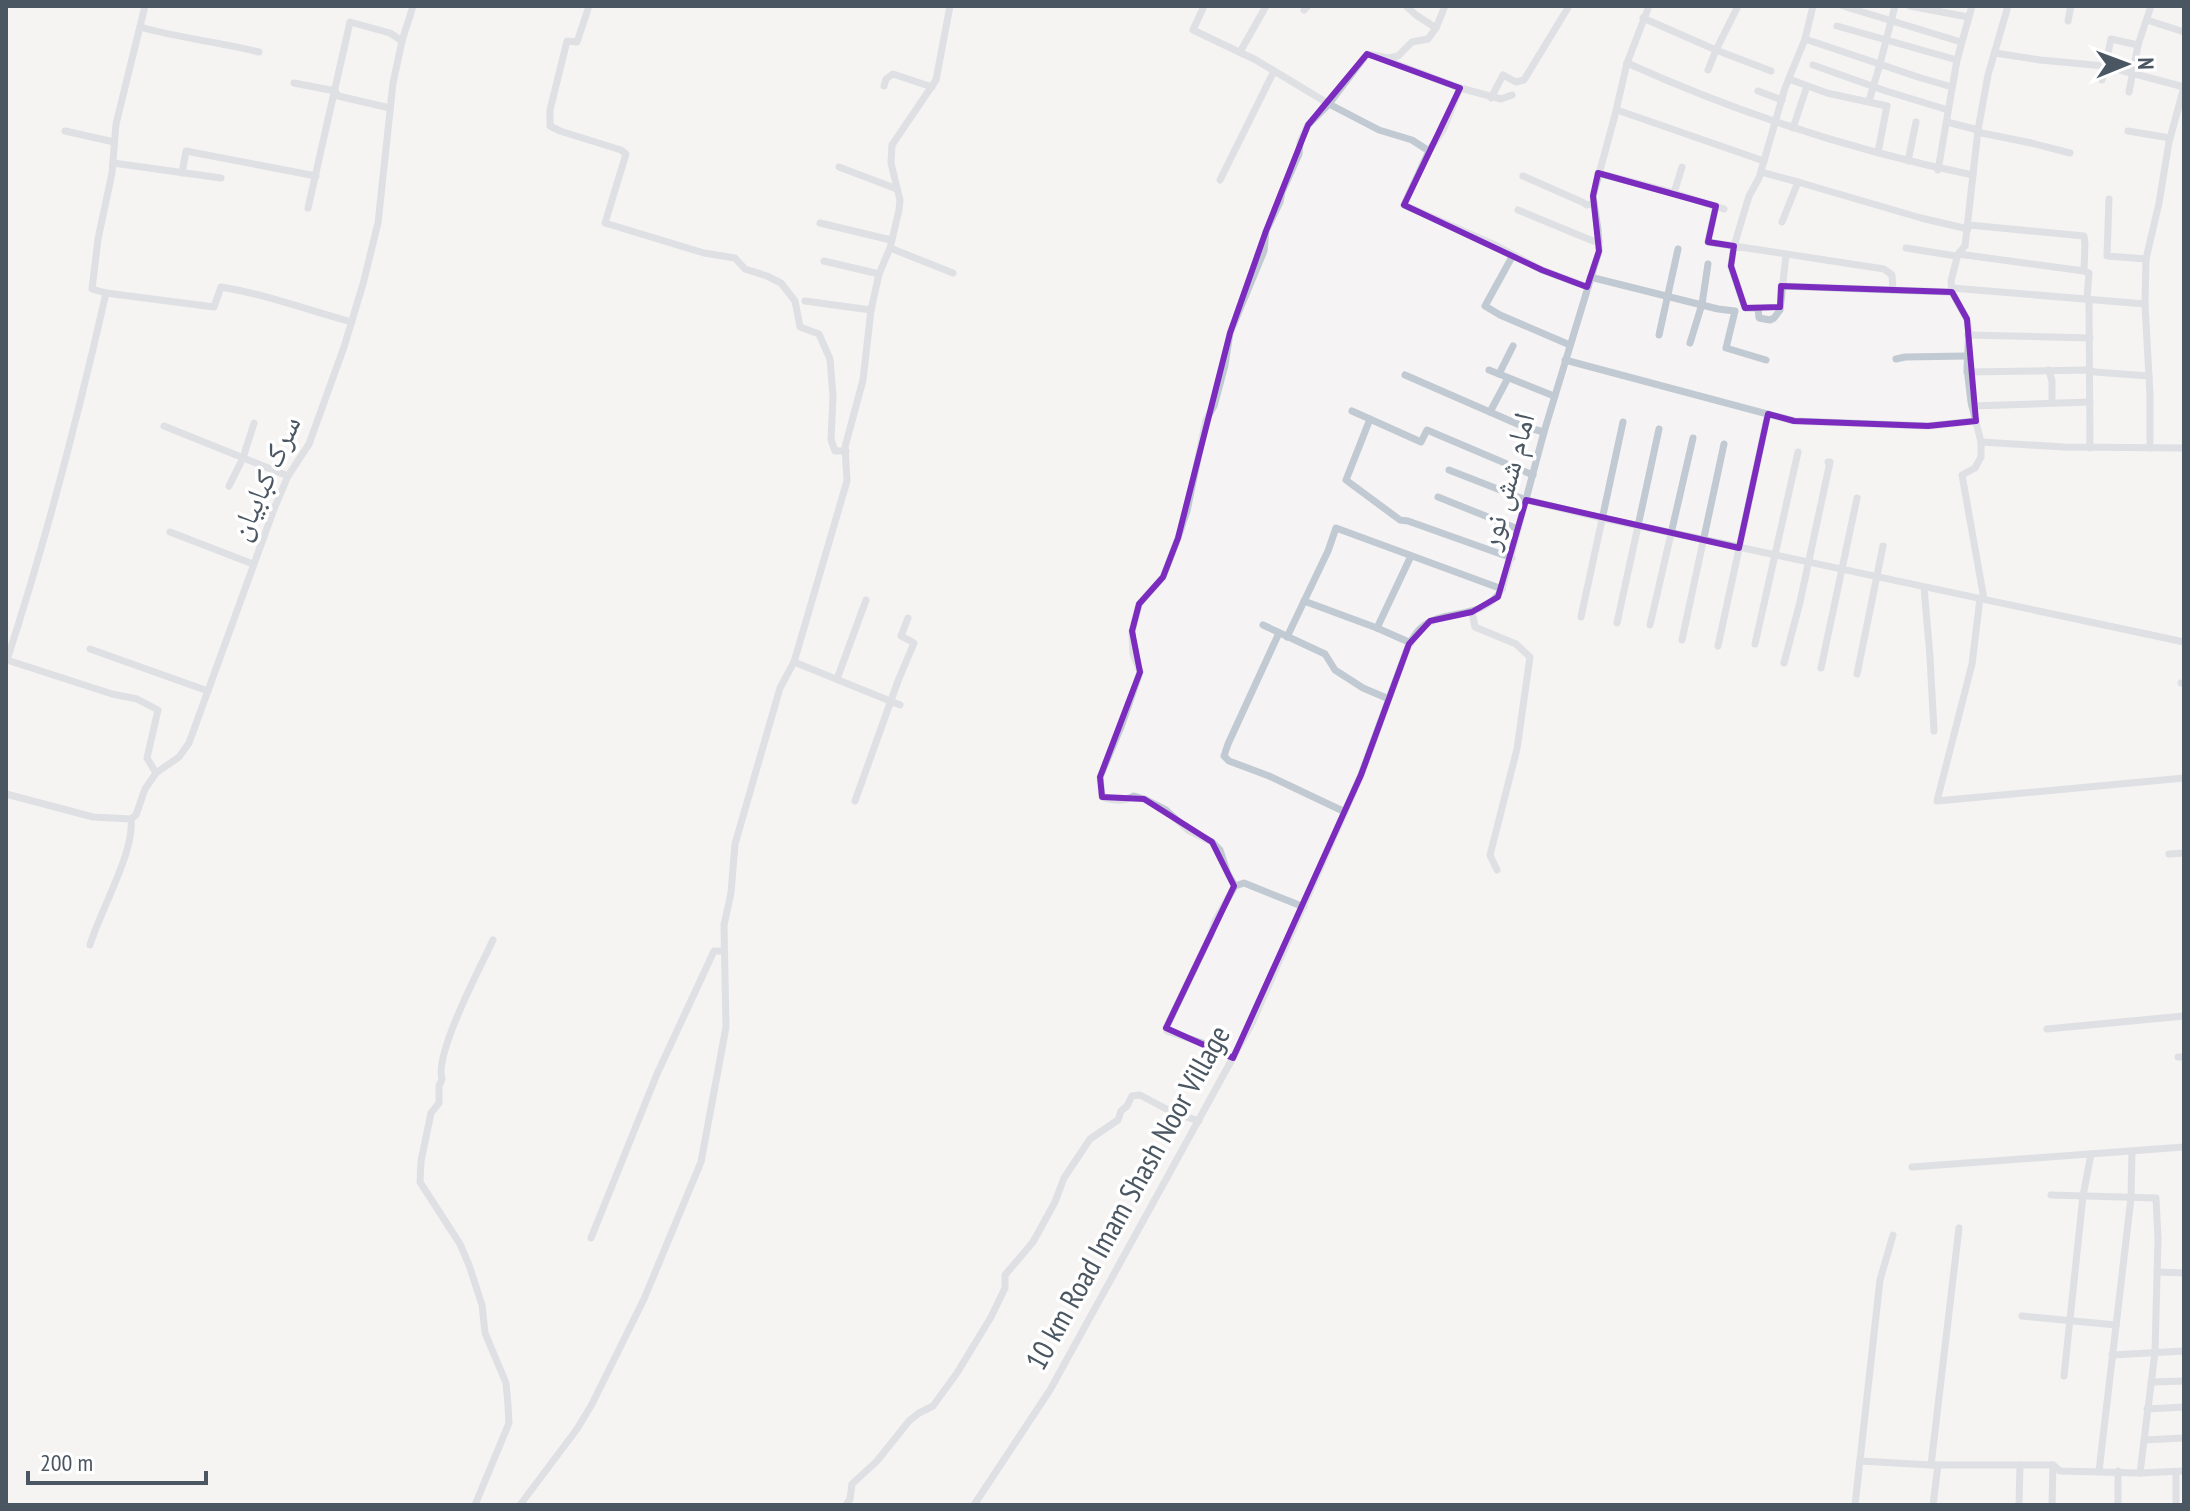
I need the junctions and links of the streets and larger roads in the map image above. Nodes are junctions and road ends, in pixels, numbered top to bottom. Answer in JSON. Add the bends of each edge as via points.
{"nodes":[{"id":1,"x":145,"y":6,"type":"edge"},
{"id":2,"x":589,"y":6,"type":"edge"},
{"id":3,"x":950,"y":6,"type":"edge"},
{"id":4,"x":1204,"y":6,"type":"edge"},
{"id":5,"x":1266,"y":6,"type":"edge"},
{"id":6,"x":1406,"y":6,"type":"edge"},
{"id":7,"x":1445,"y":6,"type":"edge"},
{"id":8,"x":1569,"y":6,"type":"edge"},
{"id":9,"x":1649,"y":6,"type":"edge"},
{"id":10,"x":1738,"y":6,"type":"edge"},
{"id":11,"x":1813,"y":6,"type":"edge"},
{"id":12,"x":1843,"y":6,"type":"edge"},
{"id":13,"x":1895,"y":6,"type":"edge"},
{"id":14,"x":1910,"y":6,"type":"edge"},
{"id":15,"x":1972,"y":6,"type":"edge"},
{"id":16,"x":2008,"y":6,"type":"edge"},
{"id":17,"x":2071,"y":6,"type":"edge"},
{"id":18,"x":2151,"y":6,"type":"edge"},
{"id":19,"x":409,"y":7,"type":"edge"},
{"id":20,"x":1968,"y":17,"type":"junction"},
{"id":21,"x":1643,"y":18,"type":"junction"},
{"id":22,"x":2147,"y":20,"type":"junction"},
{"id":23,"x":1891,"y":21,"type":"junction"},
{"id":24,"x":2068,"y":21,"type":"dead end"},
{"id":25,"x":1837,"y":26,"type":"dead end"},
{"id":26,"x":140,"y":27,"type":"junction"},
{"id":27,"x":1436,"y":28,"type":"junction"},
{"id":28,"x":2184,"y":32,"type":"edge"},
{"id":29,"x":1886,"y":38,"type":"junction"},
{"id":30,"x":1805,"y":39,"type":"junction"},
{"id":31,"x":402,"y":41,"type":"junction"},
{"id":32,"x":1961,"y":42,"type":"junction"},
{"id":33,"x":2138,"y":45,"type":"junction"},
{"id":34,"x":1716,"y":50,"type":"junction"},
{"id":35,"x":259,"y":52,"type":"dead end"},
{"id":36,"x":1240,"y":52,"type":"junction"},
{"id":37,"x":1995,"y":53,"type":"junction"},
{"id":38,"x":1389,"y":58,"type":"junction"},
{"id":39,"x":1957,"y":60,"type":"junction"},
{"id":40,"x":1627,"y":63,"type":"junction"},
{"id":41,"x":1880,"y":64,"type":"junction"},
{"id":42,"x":1813,"y":65,"type":"dead end"},
{"id":43,"x":2105,"y":66,"type":"junction"},
{"id":44,"x":1708,"y":70,"type":"dead end"},
{"id":45,"x":1274,"y":71,"type":"junction"},
{"id":46,"x":1771,"y":71,"type":"dead end"},
{"id":47,"x":2133,"y":73,"type":"junction"},
{"id":48,"x":1789,"y":79,"type":"junction"},
{"id":49,"x":2102,"y":80,"type":"dead end"},
{"id":50,"x":294,"y":83,"type":"dead end"},
{"id":51,"x":884,"y":86,"type":"dead end"},
{"id":52,"x":1807,"y":86,"type":"junction"},
{"id":53,"x":1873,"y":86,"type":"junction"},
{"id":54,"x":932,"y":87,"type":"junction"},
{"id":55,"x":1952,"y":87,"type":"junction"},
{"id":56,"x":1460,"y":88,"type":"junction"},
{"id":57,"x":335,"y":91,"type":"junction"},
{"id":58,"x":1758,"y":91,"type":"dead end"},
{"id":59,"x":2129,"y":92,"type":"dead end"},
{"id":60,"x":1512,"y":95,"type":"dead end"},
{"id":61,"x":1491,"y":98,"type":"junction"},
{"id":62,"x":1782,"y":100,"type":"junction"},
{"id":63,"x":1869,"y":101,"type":"junction"},
{"id":64,"x":1329,"y":104,"type":"junction"},
{"id":65,"x":390,"y":108,"type":"junction"},
{"id":66,"x":1617,"y":110,"type":"junction"},
{"id":67,"x":1948,"y":110,"type":"junction"},
{"id":68,"x":1916,"y":122,"type":"dead end"},
{"id":69,"x":1947,"y":122,"type":"junction"},
{"id":70,"x":1776,"y":123,"type":"junction"},
{"id":71,"x":1793,"y":128,"type":"junction"},
{"id":72,"x":65,"y":131,"type":"dead end"},
{"id":73,"x":1977,"y":131,"type":"junction"},
{"id":74,"x":2128,"y":131,"type":"dead end"},
{"id":75,"x":2170,"y":138,"type":"junction"},
{"id":76,"x":114,"y":142,"type":"junction"},
{"id":77,"x":1429,"y":151,"type":"junction"},
{"id":78,"x":1878,"y":152,"type":"junction"},
{"id":79,"x":2070,"y":153,"type":"dead end"},
{"id":80,"x":1764,"y":161,"type":"junction"},
{"id":81,"x":1908,"y":161,"type":"junction"},
{"id":82,"x":113,"y":163,"type":"junction"},
{"id":83,"x":839,"y":167,"type":"dead end"},
{"id":84,"x":1682,"y":167,"type":"dead end"},
{"id":85,"x":1938,"y":170,"type":"junction"},
{"id":86,"x":1761,"y":172,"type":"junction"},
{"id":87,"x":182,"y":173,"type":"junction"},
{"id":88,"x":1598,"y":173,"type":"junction"},
{"id":89,"x":1973,"y":175,"type":"junction"},
{"id":90,"x":316,"y":176,"type":"junction"},
{"id":91,"x":1523,"y":176,"type":"dead end"},
{"id":92,"x":221,"y":178,"type":"dead end"},
{"id":93,"x":1220,"y":180,"type":"dead end"},
{"id":94,"x":1798,"y":182,"type":"junction"},
{"id":95,"x":897,"y":189,"type":"junction"},
{"id":96,"x":1674,"y":193,"type":"junction"},
{"id":97,"x":2109,"y":199,"type":"dead end"},
{"id":98,"x":1594,"y":204,"type":"junction"},
{"id":99,"x":308,"y":208,"type":"dead end"},
{"id":100,"x":1518,"y":210,"type":"dead end"},
{"id":101,"x":1782,"y":222,"type":"dead end"},
{"id":102,"x":820,"y":223,"type":"dead end"},
{"id":103,"x":1969,"y":227,"type":"junction"},
{"id":104,"x":1599,"y":241,"type":"junction"},
{"id":105,"x":891,"y":244,"type":"junction"},
{"id":106,"x":1734,"y":246,"type":"junction"},
{"id":107,"x":1906,"y":248,"type":"dead end"},
{"id":108,"x":1678,"y":249,"type":"dead end"},
{"id":109,"x":1958,"y":254,"type":"junction"},
{"id":110,"x":1513,"y":255,"type":"junction"},
{"id":111,"x":1786,"y":255,"type":"junction"},
{"id":112,"x":2146,"y":259,"type":"junction"},
{"id":113,"x":824,"y":261,"type":"dead end"},
{"id":114,"x":1708,"y":264,"type":"dead end"},
{"id":115,"x":2084,"y":271,"type":"junction"},
{"id":116,"x":953,"y":273,"type":"dead end"},
{"id":117,"x":879,"y":274,"type":"junction"},
{"id":118,"x":1590,"y":277,"type":"junction"},
{"id":119,"x":1781,"y":286,"type":"junction"},
{"id":120,"x":1588,"y":287,"type":"junction"},
{"id":121,"x":1893,"y":290,"type":"junction"},
{"id":122,"x":1952,"y":290,"type":"junction"},
{"id":123,"x":106,"y":293,"type":"junction"},
{"id":124,"x":1668,"y":297,"type":"junction"},
{"id":125,"x":2087,"y":299,"type":"junction"},
{"id":126,"x":805,"y":301,"type":"dead end"},
{"id":127,"x":1702,"y":304,"type":"junction"},
{"id":128,"x":2145,"y":304,"type":"junction"},
{"id":129,"x":871,"y":310,"type":"junction"},
{"id":130,"x":352,"y":322,"type":"junction"},
{"id":131,"x":1659,"y":335,"type":"dead end"},
{"id":132,"x":1968,"y":335,"type":"junction"},
{"id":133,"x":2090,"y":338,"type":"junction"},
{"id":134,"x":1690,"y":343,"type":"dead end"},
{"id":135,"x":1570,"y":345,"type":"junction"},
{"id":136,"x":1513,"y":346,"type":"dead end"},
{"id":137,"x":1967,"y":356,"type":"junction"},
{"id":138,"x":1896,"y":359,"type":"dead end"},
{"id":139,"x":1565,"y":360,"type":"junction"},
{"id":140,"x":1766,"y":360,"type":"dead end"},
{"id":141,"x":1489,"y":370,"type":"dead end"},
{"id":142,"x":2049,"y":370,"type":"junction"},
{"id":143,"x":2090,"y":370,"type":"junction"},
{"id":144,"x":1967,"y":372,"type":"junction"},
{"id":145,"x":1499,"y":374,"type":"junction"},
{"id":146,"x":1405,"y":375,"type":"dead end"},
{"id":147,"x":2149,"y":376,"type":"junction"},
{"id":148,"x":1508,"y":378,"type":"junction"},
{"id":149,"x":1554,"y":396,"type":"junction"},
{"id":150,"x":2090,"y":402,"type":"junction"},
{"id":151,"x":2052,"y":403,"type":"junction"},
{"id":152,"x":1972,"y":406,"type":"junction"},
{"id":153,"x":1352,"y":411,"type":"dead end"},
{"id":154,"x":1490,"y":412,"type":"junction"},
{"id":155,"x":1768,"y":414,"type":"junction"},
{"id":156,"x":1370,"y":419,"type":"junction"},
{"id":157,"x":1976,"y":421,"type":"junction"},
{"id":158,"x":1623,"y":422,"type":"dead end"},
{"id":159,"x":254,"y":423,"type":"dead end"},
{"id":160,"x":164,"y":426,"type":"dead end"},
{"id":161,"x":1659,"y":429,"type":"dead end"},
{"id":162,"x":1544,"y":432,"type":"junction"},
{"id":163,"x":1693,"y":438,"type":"dead end"},
{"id":164,"x":1981,"y":442,"type":"junction"},
{"id":165,"x":1724,"y":444,"type":"dead end"},
{"id":166,"x":2090,"y":448,"type":"junction"},
{"id":167,"x":2150,"y":448,"type":"junction"},
{"id":168,"x":2184,"y":448,"type":"edge"},
{"id":169,"x":846,"y":451,"type":"junction"},
{"id":170,"x":1798,"y":452,"type":"dead end"},
{"id":171,"x":243,"y":458,"type":"junction"},
{"id":172,"x":1828,"y":462,"type":"dead end"},
{"id":173,"x":1449,"y":470,"type":"dead end"},
{"id":174,"x":1533,"y":475,"type":"junction"},
{"id":175,"x":288,"y":476,"type":"junction"},
{"id":176,"x":229,"y":486,"type":"dead end"},
{"id":177,"x":1438,"y":497,"type":"dead end"},
{"id":178,"x":1857,"y":498,"type":"dead end"},
{"id":179,"x":1526,"y":500,"type":"junction"},
{"id":180,"x":1602,"y":518,"type":"junction"},
{"id":181,"x":1638,"y":526,"type":"junction"},
{"id":182,"x":1518,"y":529,"type":"junction"},
{"id":183,"x":170,"y":532,"type":"dead end"},
{"id":184,"x":1671,"y":533,"type":"junction"},
{"id":185,"x":1703,"y":540,"type":"junction"},
{"id":186,"x":1883,"y":546,"type":"dead end"},
{"id":187,"x":1739,"y":548,"type":"junction"},
{"id":188,"x":1775,"y":555,"type":"junction"},
{"id":189,"x":1411,"y":556,"type":"junction"},
{"id":190,"x":1512,"y":558,"type":"junction"},
{"id":191,"x":1808,"y":563,"type":"junction"},
{"id":192,"x":253,"y":564,"type":"junction"},
{"id":193,"x":1842,"y":570,"type":"junction"},
{"id":194,"x":1876,"y":577,"type":"junction"},
{"id":195,"x":1924,"y":587,"type":"junction"},
{"id":196,"x":1502,"y":589,"type":"junction"},
{"id":197,"x":1982,"y":598,"type":"junction"},
{"id":198,"x":866,"y":600,"type":"dead end"},
{"id":199,"x":1304,"y":601,"type":"junction"},
{"id":200,"x":1472,"y":612,"type":"junction"},
{"id":201,"x":1581,"y":617,"type":"dead end"},
{"id":202,"x":908,"y":618,"type":"dead end"},
{"id":203,"x":1617,"y":623,"type":"dead end"},
{"id":204,"x":1263,"y":625,"type":"dead end"},
{"id":205,"x":1650,"y":625,"type":"dead end"},
{"id":206,"x":1377,"y":628,"type":"junction"},
{"id":207,"x":1277,"y":632,"type":"junction"},
{"id":208,"x":1287,"y":637,"type":"junction"},
{"id":209,"x":1682,"y":640,"type":"dead end"},
{"id":210,"x":2184,"y":642,"type":"edge"},
{"id":211,"x":1411,"y":643,"type":"junction"},
{"id":212,"x":1755,"y":644,"type":"dead end"},
{"id":213,"x":1718,"y":646,"type":"dead end"},
{"id":214,"x":90,"y":649,"type":"dead end"},
{"id":215,"x":794,"y":662,"type":"junction"},
{"id":216,"x":1784,"y":663,"type":"dead end"},
{"id":217,"x":1821,"y":668,"type":"dead end"},
{"id":218,"x":1857,"y":674,"type":"dead end"},
{"id":219,"x":837,"y":679,"type":"junction"},
{"id":220,"x":208,"y":691,"type":"junction"},
{"id":221,"x":1389,"y":699,"type":"junction"},
{"id":222,"x":896,"y":704,"type":"junction"},
{"id":223,"x":1934,"y":731,"type":"dead end"},
{"id":224,"x":156,"y":773,"type":"junction"},
{"id":225,"x":2184,"y":778,"type":"edge"},
{"id":226,"x":6,"y":794,"type":"edge"},
{"id":227,"x":855,"y":801,"type":"dead end"},
{"id":228,"x":1345,"y":812,"type":"junction"},
{"id":229,"x":131,"y":819,"type":"junction"},
{"id":230,"x":2184,"y":853,"type":"edge"},
{"id":231,"x":2169,"y":854,"type":"dead end"},
{"id":232,"x":1497,"y":870,"type":"dead end"},
{"id":233,"x":1235,"y":886,"type":"junction"},
{"id":234,"x":1305,"y":906,"type":"junction"},
{"id":235,"x":493,"y":940,"type":"dead end"},
{"id":236,"x":90,"y":945,"type":"dead end"},
{"id":237,"x":724,"y":951,"type":"junction"},
{"id":238,"x":2184,"y":1016,"type":"edge"},
{"id":239,"x":2047,"y":1029,"type":"dead end"},
{"id":240,"x":1233,"y":1058,"type":"junction"},
{"id":241,"x":1199,"y":1121,"type":"junction"},
{"id":242,"x":2184,"y":1147,"type":"edge"},
{"id":243,"x":2132,"y":1151,"type":"junction"},
{"id":244,"x":2091,"y":1154,"type":"junction"},
{"id":245,"x":1912,"y":1167,"type":"dead end"},
{"id":246,"x":2051,"y":1195,"type":"dead end"},
{"id":247,"x":2083,"y":1196,"type":"junction"},
{"id":248,"x":2131,"y":1198,"type":"junction"},
{"id":249,"x":1959,"y":1228,"type":"dead end"},
{"id":250,"x":1893,"y":1235,"type":"dead end"},
{"id":251,"x":591,"y":1238,"type":"dead end"},
{"id":252,"x":2157,"y":1272,"type":"junction"},
{"id":253,"x":2184,"y":1273,"type":"edge"},
{"id":254,"x":2022,"y":1316,"type":"dead end"},
{"id":255,"x":2069,"y":1321,"type":"junction"},
{"id":256,"x":2116,"y":1325,"type":"junction"},
{"id":257,"x":2184,"y":1351,"type":"edge"},
{"id":258,"x":2155,"y":1352,"type":"junction"},
{"id":259,"x":2112,"y":1355,"type":"junction"},
{"id":260,"x":2064,"y":1376,"type":"dead end"},
{"id":261,"x":2184,"y":1381,"type":"edge"},
{"id":262,"x":2151,"y":1382,"type":"junction"},
{"id":263,"x":2184,"y":1407,"type":"edge"},
{"id":264,"x":2147,"y":1409,"type":"junction"},
{"id":265,"x":2184,"y":1438,"type":"edge"},
{"id":266,"x":2144,"y":1440,"type":"junction"},
{"id":267,"x":1860,"y":1461,"type":"junction"},
{"id":268,"x":1935,"y":1465,"type":"junction"},
{"id":269,"x":2020,"y":1465,"type":"junction"},
{"id":270,"x":2053,"y":1465,"type":"junction"},
{"id":271,"x":2099,"y":1471,"type":"junction"},
{"id":272,"x":2118,"y":1471,"type":"junction"},
{"id":273,"x":2180,"y":1472,"type":"edge"},
{"id":274,"x":2140,"y":1473,"type":"junction"},
{"id":275,"x":475,"y":1505,"type":"edge"},
{"id":276,"x":520,"y":1505,"type":"edge"},
{"id":277,"x":846,"y":1505,"type":"edge"},
{"id":278,"x":974,"y":1505,"type":"edge"},
{"id":279,"x":1855,"y":1505,"type":"edge"},
{"id":280,"x":1933,"y":1505,"type":"edge"},
{"id":281,"x":2019,"y":1505,"type":"edge"},
{"id":282,"x":2052,"y":1505,"type":"edge"},
{"id":283,"x":2118,"y":1505,"type":"edge"},
{"id":284,"x":2176,"y":1505,"type":"edge"}],
"edges":[{"from":1,"to":26,"type":"street"},
{"from":2,"to":169,"type":"street","via":[[577,42],[567,41],[550,126],[626,154],[605,223],[735,258],[745,269],[781,283],[795,301],[800,327],[819,334],[830,359],[831,440],[835,451]]},
{"from":3,"to":54,"type":"street"},
{"from":4,"to":36,"type":"street","via":[[1193,30]]},
{"from":5,"to":36,"type":"street"},
{"from":6,"to":27,"type":"street"},
{"from":7,"to":27,"type":"street"},
{"from":8,"to":61,"type":"street","via":[[1524,80],[1503,75]]},
{"from":9,"to":21,"type":"street","name":"امام شش نور"},
{"from":10,"to":34,"type":"street"},
{"from":11,"to":30,"type":"street"},
{"from":12,"to":23,"type":"street"},
{"from":13,"to":23,"type":"street"},
{"from":14,"to":20,"type":"street"},
{"from":15,"to":20,"type":"street"},
{"from":16,"to":37,"type":"street"},
{"from":17,"to":24,"type":"street"},
{"from":18,"to":22,"type":"street"},
{"from":19,"to":31,"type":"street","name":"سرک کبابیان"},
{"from":20,"to":32,"type":"street"},
{"from":21,"to":34,"type":"street"},
{"from":21,"to":40,"type":"street","name":"امام شش نور"},
{"from":22,"to":28,"type":"street"},
{"from":22,"to":33,"type":"street"},
{"from":23,"to":29,"type":"street"},
{"from":23,"to":32,"type":"street"},
{"from":25,"to":29,"type":"street"},
{"from":26,"to":35,"type":"street"},
{"from":26,"to":76,"type":"street"},
{"from":27,"to":38,"type":"street","via":[[1428,39],[1412,42]]},
{"from":29,"to":39,"type":"street"},
{"from":29,"to":41,"type":"street"},
{"from":30,"to":41,"type":"street"},
{"from":30,"to":48,"type":"street"},
{"from":31,"to":57,"type":"street","via":[[350,22]]},
{"from":31,"to":65,"type":"street","name":"سرک کبابیان"},
{"from":32,"to":39,"type":"street"},
{"from":33,"to":43,"type":"street","via":[[2111,39]]},
{"from":33,"to":47,"type":"street"},
{"from":34,"to":44,"type":"street"},
{"from":34,"to":46,"type":"street"},
{"from":36,"to":45,"type":"street"},
{"from":37,"to":43,"type":"street"},
{"from":37,"to":73,"type":"street"},
{"from":38,"to":56,"type":"street"},
{"from":38,"to":64,"type":"street","via":[[1367,54]]},
{"from":39,"to":55,"type":"street"},
{"from":40,"to":66,"type":"street","name":"امام شش نور"},
{"from":40,"to":70,"type":"street"},
{"from":41,"to":53,"type":"street"},
{"from":41,"to":55,"type":"street"},
{"from":42,"to":53,"type":"street"},
{"from":43,"to":47,"type":"street"},
{"from":43,"to":49,"type":"street"},
{"from":45,"to":64,"type":"street"},
{"from":45,"to":93,"type":"street"},
{"from":47,"to":59,"type":"street"},
{"from":47,"to":75,"type":"street","via":[[2184,87]]},
{"from":48,"to":52,"type":"street"},
{"from":48,"to":62,"type":"street"},
{"from":50,"to":57,"type":"street"},
{"from":51,"to":54,"type":"street","via":[[893,74]]},
{"from":52,"to":63,"type":"street"},
{"from":52,"to":71,"type":"street"},
{"from":53,"to":63,"type":"street"},
{"from":53,"to":67,"type":"street"},
{"from":54,"to":95,"type":"street","via":[[892,145]]},
{"from":55,"to":67,"type":"street"},
{"from":56,"to":61,"type":"street"},
{"from":56,"to":77,"type":"street"},
{"from":57,"to":65,"type":"street"},
{"from":57,"to":90,"type":"street"},
{"from":58,"to":62,"type":"street"},
{"from":60,"to":61,"type":"street"},
{"from":62,"to":70,"type":"street"},
{"from":63,"to":78,"type":"street","via":[[1887,106]]},
{"from":64,"to":77,"type":"street"},
{"from":64,"to":233,"type":"street","via":[[1300,142],[1230,333],[1178,538],[1163,577],[1139,604],[1132,631],[1140,672],[1100,777],[1102,797],[1144,799],[1212,842]]},
{"from":65,"to":130,"type":"street","name":"سرک کبابیان","via":[[378,223]]},
{"from":66,"to":80,"type":"street"},
{"from":66,"to":88,"type":"street","name":"امام شش نور"},
{"from":67,"to":69,"type":"street"},
{"from":68,"to":81,"type":"street"},
{"from":69,"to":73,"type":"street"},
{"from":69,"to":85,"type":"street"},
{"from":70,"to":71,"type":"street"},
{"from":70,"to":80,"type":"street"},
{"from":71,"to":78,"type":"street"},
{"from":72,"to":76,"type":"street"},
{"from":73,"to":79,"type":"street"},
{"from":73,"to":89,"type":"street"},
{"from":74,"to":75,"type":"street"},
{"from":75,"to":112,"type":"street"},
{"from":76,"to":82,"type":"street"},
{"from":77,"to":110,"type":"street","via":[[1404,205]]},
{"from":78,"to":81,"type":"street"},
{"from":80,"to":86,"type":"street"},
{"from":81,"to":85,"type":"street"},
{"from":82,"to":87,"type":"street"},
{"from":82,"to":123,"type":"street","via":[[92,289]]},
{"from":83,"to":95,"type":"street"},
{"from":84,"to":96,"type":"street"},
{"from":85,"to":89,"type":"street"},
{"from":86,"to":94,"type":"street"},
{"from":86,"to":106,"type":"street"},
{"from":87,"to":90,"type":"street","via":[[186,151]]},
{"from":87,"to":92,"type":"street"},
{"from":88,"to":96,"type":"street"},
{"from":88,"to":98,"type":"street","name":"امام شش نور"},
{"from":89,"to":103,"type":"street"},
{"from":90,"to":99,"type":"street"},
{"from":91,"to":98,"type":"street"},
{"from":94,"to":101,"type":"street"},
{"from":94,"to":103,"type":"street"},
{"from":95,"to":105,"type":"street","via":[[899,210]]},
{"from":96,"to":106,"type":"street","via":[[1720,207],[1708,242]]},
{"from":97,"to":112,"type":"street","via":[[2107,256]]},
{"from":98,"to":104,"type":"street","name":"امام شش نور"},
{"from":100,"to":104,"type":"street"},
{"from":102,"to":105,"type":"street"},
{"from":103,"to":109,"type":"street"},
{"from":103,"to":115,"type":"street","via":[[2084,236]]},
{"from":104,"to":118,"type":"street","name":"امام شش نور"},
{"from":105,"to":116,"type":"street"},
{"from":105,"to":117,"type":"street"},
{"from":106,"to":111,"type":"street"},
{"from":106,"to":119,"type":"street","via":[[1731,266],[1745,308],[1758,308],[1759,318],[1774,318],[1780,310]]},
{"from":107,"to":109,"type":"street"},
{"from":108,"to":124,"type":"street"},
{"from":109,"to":115,"type":"street"},
{"from":109,"to":122,"type":"street"},
{"from":110,"to":120,"type":"street"},
{"from":110,"to":135,"type":"street","via":[[1485,306]]},
{"from":111,"to":119,"type":"street"},
{"from":111,"to":121,"type":"street","via":[[1884,269],[1892,275]]},
{"from":112,"to":128,"type":"street"},
{"from":113,"to":117,"type":"street"},
{"from":114,"to":127,"type":"street"},
{"from":115,"to":125,"type":"street","via":[[2089,273]]},
{"from":117,"to":129,"type":"street"},
{"from":118,"to":120,"type":"street","name":"امام شش نور"},
{"from":118,"to":124,"type":"street"},
{"from":119,"to":121,"type":"street"},
{"from":120,"to":135,"type":"street","name":"امام شش نور"},
{"from":121,"to":122,"type":"street"},
{"from":122,"to":125,"type":"street"},
{"from":122,"to":132,"type":"street","via":[[1967,319]]},
{"from":123,"to":130,"type":"street","via":[[214,307],[221,287]]},
{"from":123,"to":224,"type":"street","via":[[57,491],[7,660],[158,710],[147,758]]},
{"from":124,"to":127,"type":"street"},
{"from":124,"to":131,"type":"street"},
{"from":125,"to":128,"type":"street"},
{"from":125,"to":133,"type":"street"},
{"from":126,"to":129,"type":"street"},
{"from":127,"to":134,"type":"street"},
{"from":127,"to":140,"type":"street","via":[[1735,311],[1726,348]]},
{"from":128,"to":147,"type":"street"},
{"from":129,"to":169,"type":"street","via":[[863,380]]},
{"from":130,"to":175,"type":"street","name":"سرک کبابیان","via":[[309,444]]},
{"from":132,"to":133,"type":"street"},
{"from":132,"to":137,"type":"street"},
{"from":133,"to":143,"type":"street"},
{"from":135,"to":139,"type":"street","name":"امام شش نور"},
{"from":136,"to":145,"type":"street"},
{"from":137,"to":138,"type":"street"},
{"from":137,"to":144,"type":"street"},
{"from":139,"to":149,"type":"street","name":"امام شش نور"},
{"from":139,"to":155,"type":"street"},
{"from":141,"to":145,"type":"street"},
{"from":142,"to":143,"type":"street"},
{"from":142,"to":144,"type":"street"},
{"from":142,"to":151,"type":"street"},
{"from":143,"to":147,"type":"street"},
{"from":143,"to":150,"type":"street"},
{"from":144,"to":152,"type":"street"},
{"from":145,"to":148,"type":"street"},
{"from":146,"to":154,"type":"street"},
{"from":147,"to":167,"type":"street"},
{"from":148,"to":149,"type":"street"},
{"from":148,"to":154,"type":"street"},
{"from":149,"to":162,"type":"street","name":"امام شش نور"},
{"from":150,"to":151,"type":"street"},
{"from":150,"to":166,"type":"street"},
{"from":151,"to":152,"type":"street"},
{"from":152,"to":157,"type":"street"},
{"from":153,"to":156,"type":"street"},
{"from":154,"to":162,"type":"street"},
{"from":155,"to":157,"type":"street","via":[[1794,421],[1898,425]]},
{"from":155,"to":187,"type":"street"},
{"from":156,"to":174,"type":"street","via":[[1421,442],[1427,430]]},
{"from":156,"to":190,"type":"street","via":[[1346,480],[1400,520]]},
{"from":157,"to":164,"type":"street"},
{"from":158,"to":180,"type":"street"},
{"from":159,"to":171,"type":"street"},
{"from":160,"to":171,"type":"street"},
{"from":161,"to":181,"type":"street"},
{"from":162,"to":174,"type":"street","name":"امام شش نور"},
{"from":163,"to":184,"type":"street"},
{"from":164,"to":166,"type":"street"},
{"from":164,"to":197,"type":"street","via":[[1975,468],[1962,475]]},
{"from":165,"to":185,"type":"street"},
{"from":166,"to":167,"type":"street"},
{"from":167,"to":168,"type":"street"},
{"from":169,"to":215,"type":"street","via":[[847,481]]},
{"from":170,"to":188,"type":"street"},
{"from":171,"to":175,"type":"street"},
{"from":171,"to":176,"type":"street"},
{"from":172,"to":191,"type":"street"},
{"from":173,"to":179,"type":"street"},
{"from":174,"to":179,"type":"street","name":"امام شش نور"},
{"from":175,"to":192,"type":"street","name":"سرک کبابیان"},
{"from":177,"to":182,"type":"street"},
{"from":178,"to":193,"type":"street"},
{"from":179,"to":180,"type":"street"},
{"from":179,"to":182,"type":"street","name":"امام شش نور"},
{"from":180,"to":181,"type":"street"},
{"from":180,"to":201,"type":"street"},
{"from":181,"to":184,"type":"street"},
{"from":181,"to":203,"type":"street"},
{"from":182,"to":190,"type":"street","name":"امام شش نور"},
{"from":183,"to":192,"type":"street"},
{"from":184,"to":185,"type":"street"},
{"from":184,"to":205,"type":"street"},
{"from":185,"to":187,"type":"street"},
{"from":185,"to":209,"type":"street"},
{"from":186,"to":194,"type":"street"},
{"from":187,"to":188,"type":"street"},
{"from":187,"to":213,"type":"street"},
{"from":188,"to":191,"type":"street"},
{"from":188,"to":212,"type":"street"},
{"from":189,"to":196,"type":"street"},
{"from":189,"to":199,"type":"street","via":[[1336,528]]},
{"from":189,"to":206,"type":"street"},
{"from":190,"to":196,"type":"street","name":"امام شش نور"},
{"from":191,"to":193,"type":"street"},
{"from":191,"to":216,"type":"street"},
{"from":192,"to":220,"type":"street","name":"سرک کبابیان"},
{"from":193,"to":194,"type":"street"},
{"from":193,"to":217,"type":"street"},
{"from":194,"to":195,"type":"street"},
{"from":194,"to":218,"type":"street"},
{"from":195,"to":197,"type":"street"},
{"from":195,"to":223,"type":"street"},
{"from":196,"to":200,"type":"street","name":"امام شش نور","via":[[1489,605]]},
{"from":197,"to":210,"type":"street"},
{"from":197,"to":225,"type":"street","via":[[1972,664],[1937,801]]},
{"from":198,"to":219,"type":"street"},
{"from":199,"to":206,"type":"street"},
{"from":199,"to":208,"type":"street"},
{"from":200,"to":211,"type":"street","name":"امام شش نور","via":[[1430,621]]},
{"from":200,"to":232,"type":"street","via":[[1475,627],[1516,644],[1530,657],[1517,749],[1490,855]]},
{"from":202,"to":222,"type":"street","via":[[901,636],[914,643],[898,681]]},
{"from":204,"to":207,"type":"street"},
{"from":206,"to":211,"type":"street"},
{"from":207,"to":208,"type":"street"},
{"from":207,"to":228,"type":"street","via":[[1224,756]]},
{"from":208,"to":221,"type":"street","via":[[1325,654],[1335,670]]},
{"from":211,"to":221,"type":"street","name":"امام شش نور"},
{"from":214,"to":220,"type":"street"},
{"from":215,"to":219,"type":"street"},
{"from":215,"to":237,"type":"street","via":[[780,688],[735,844]]},
{"from":219,"to":222,"type":"street"},
{"from":220,"to":224,"type":"street","name":"سرک کبابیان","via":[[185,751]]},
{"from":221,"to":228,"type":"street","name":"امام شش نور"},
{"from":222,"to":227,"type":"street"},
{"from":224,"to":229,"type":"street","name":"سرک کبابیان"},
{"from":226,"to":229,"type":"street","via":[[93,817]]},
{"from":228,"to":234,"type":"street","name":"امام شش نور"},
{"from":229,"to":236,"type":"street","name":"سرک کبابیان","via":[[129,846]]},
{"from":230,"to":231,"type":"street"},
{"from":233,"to":234,"type":"street","via":[[1244,883]]},
{"from":233,"to":240,"type":"street","via":[[1166,1028]]},
{"from":234,"to":240,"type":"street","name":"10 km Road Imam Shash Noor Village"},
{"from":235,"to":275,"type":"street","via":[[445,1050],[439,1103],[431,1113],[420,1172],[420,1182],[465,1254],[485,1333],[506,1383],[509,1423]]},
{"from":237,"to":251,"type":"street","via":[[714,951],[701,978]]},
{"from":237,"to":276,"type":"street","via":[[726,1027],[701,1162],[644,1299],[592,1404]]},
{"from":238,"to":239,"type":"street"},
{"from":240,"to":241,"type":"street","name":"10 km Road Imam Shash Noor Village"},
{"from":241,"to":277,"type":"street","via":[[1132,1096],[1118,1120],[1090,1139],[1033,1242],[1005,1275],[1005,1288],[991,1317],[957,1373],[933,1406],[909,1421],[852,1484]]},
{"from":241,"to":278,"type":"street","name":"10 km Road Imam Shash Noor Village","via":[[1050,1390]]},
{"from":242,"to":243,"type":"street"},
{"from":243,"to":244,"type":"street"},
{"from":243,"to":248,"type":"street"},
{"from":244,"to":245,"type":"street"},
{"from":244,"to":247,"type":"street"},
{"from":246,"to":247,"type":"street"},
{"from":247,"to":248,"type":"street"},
{"from":247,"to":255,"type":"street"},
{"from":248,"to":252,"type":"street","via":[[2156,1198]]},
{"from":248,"to":256,"type":"street"},
{"from":249,"to":268,"type":"street"},
{"from":250,"to":267,"type":"street","via":[[1880,1280]]},
{"from":252,"to":253,"type":"street"},
{"from":252,"to":258,"type":"street"},
{"from":254,"to":255,"type":"street"},
{"from":255,"to":256,"type":"street"},
{"from":255,"to":260,"type":"street"},
{"from":256,"to":259,"type":"street"},
{"from":257,"to":258,"type":"street"},
{"from":258,"to":259,"type":"street"},
{"from":258,"to":262,"type":"street"},
{"from":259,"to":271,"type":"street"},
{"from":261,"to":262,"type":"street"},
{"from":262,"to":264,"type":"street"},
{"from":263,"to":264,"type":"street"},
{"from":264,"to":266,"type":"street"},
{"from":265,"to":266,"type":"street"},
{"from":266,"to":274,"type":"street"},
{"from":267,"to":268,"type":"street"},
{"from":267,"to":279,"type":"street"},
{"from":268,"to":269,"type":"street"},
{"from":268,"to":280,"type":"street"},
{"from":269,"to":270,"type":"street"},
{"from":269,"to":281,"type":"street"},
{"from":270,"to":271,"type":"street","via":[[2060,1471]]},
{"from":270,"to":282,"type":"street"},
{"from":271,"to":272,"type":"street"},
{"from":272,"to":274,"type":"street"},
{"from":272,"to":283,"type":"street"},
{"from":273,"to":274,"type":"street"},
{"from":273,"to":284,"type":"street"}]}
